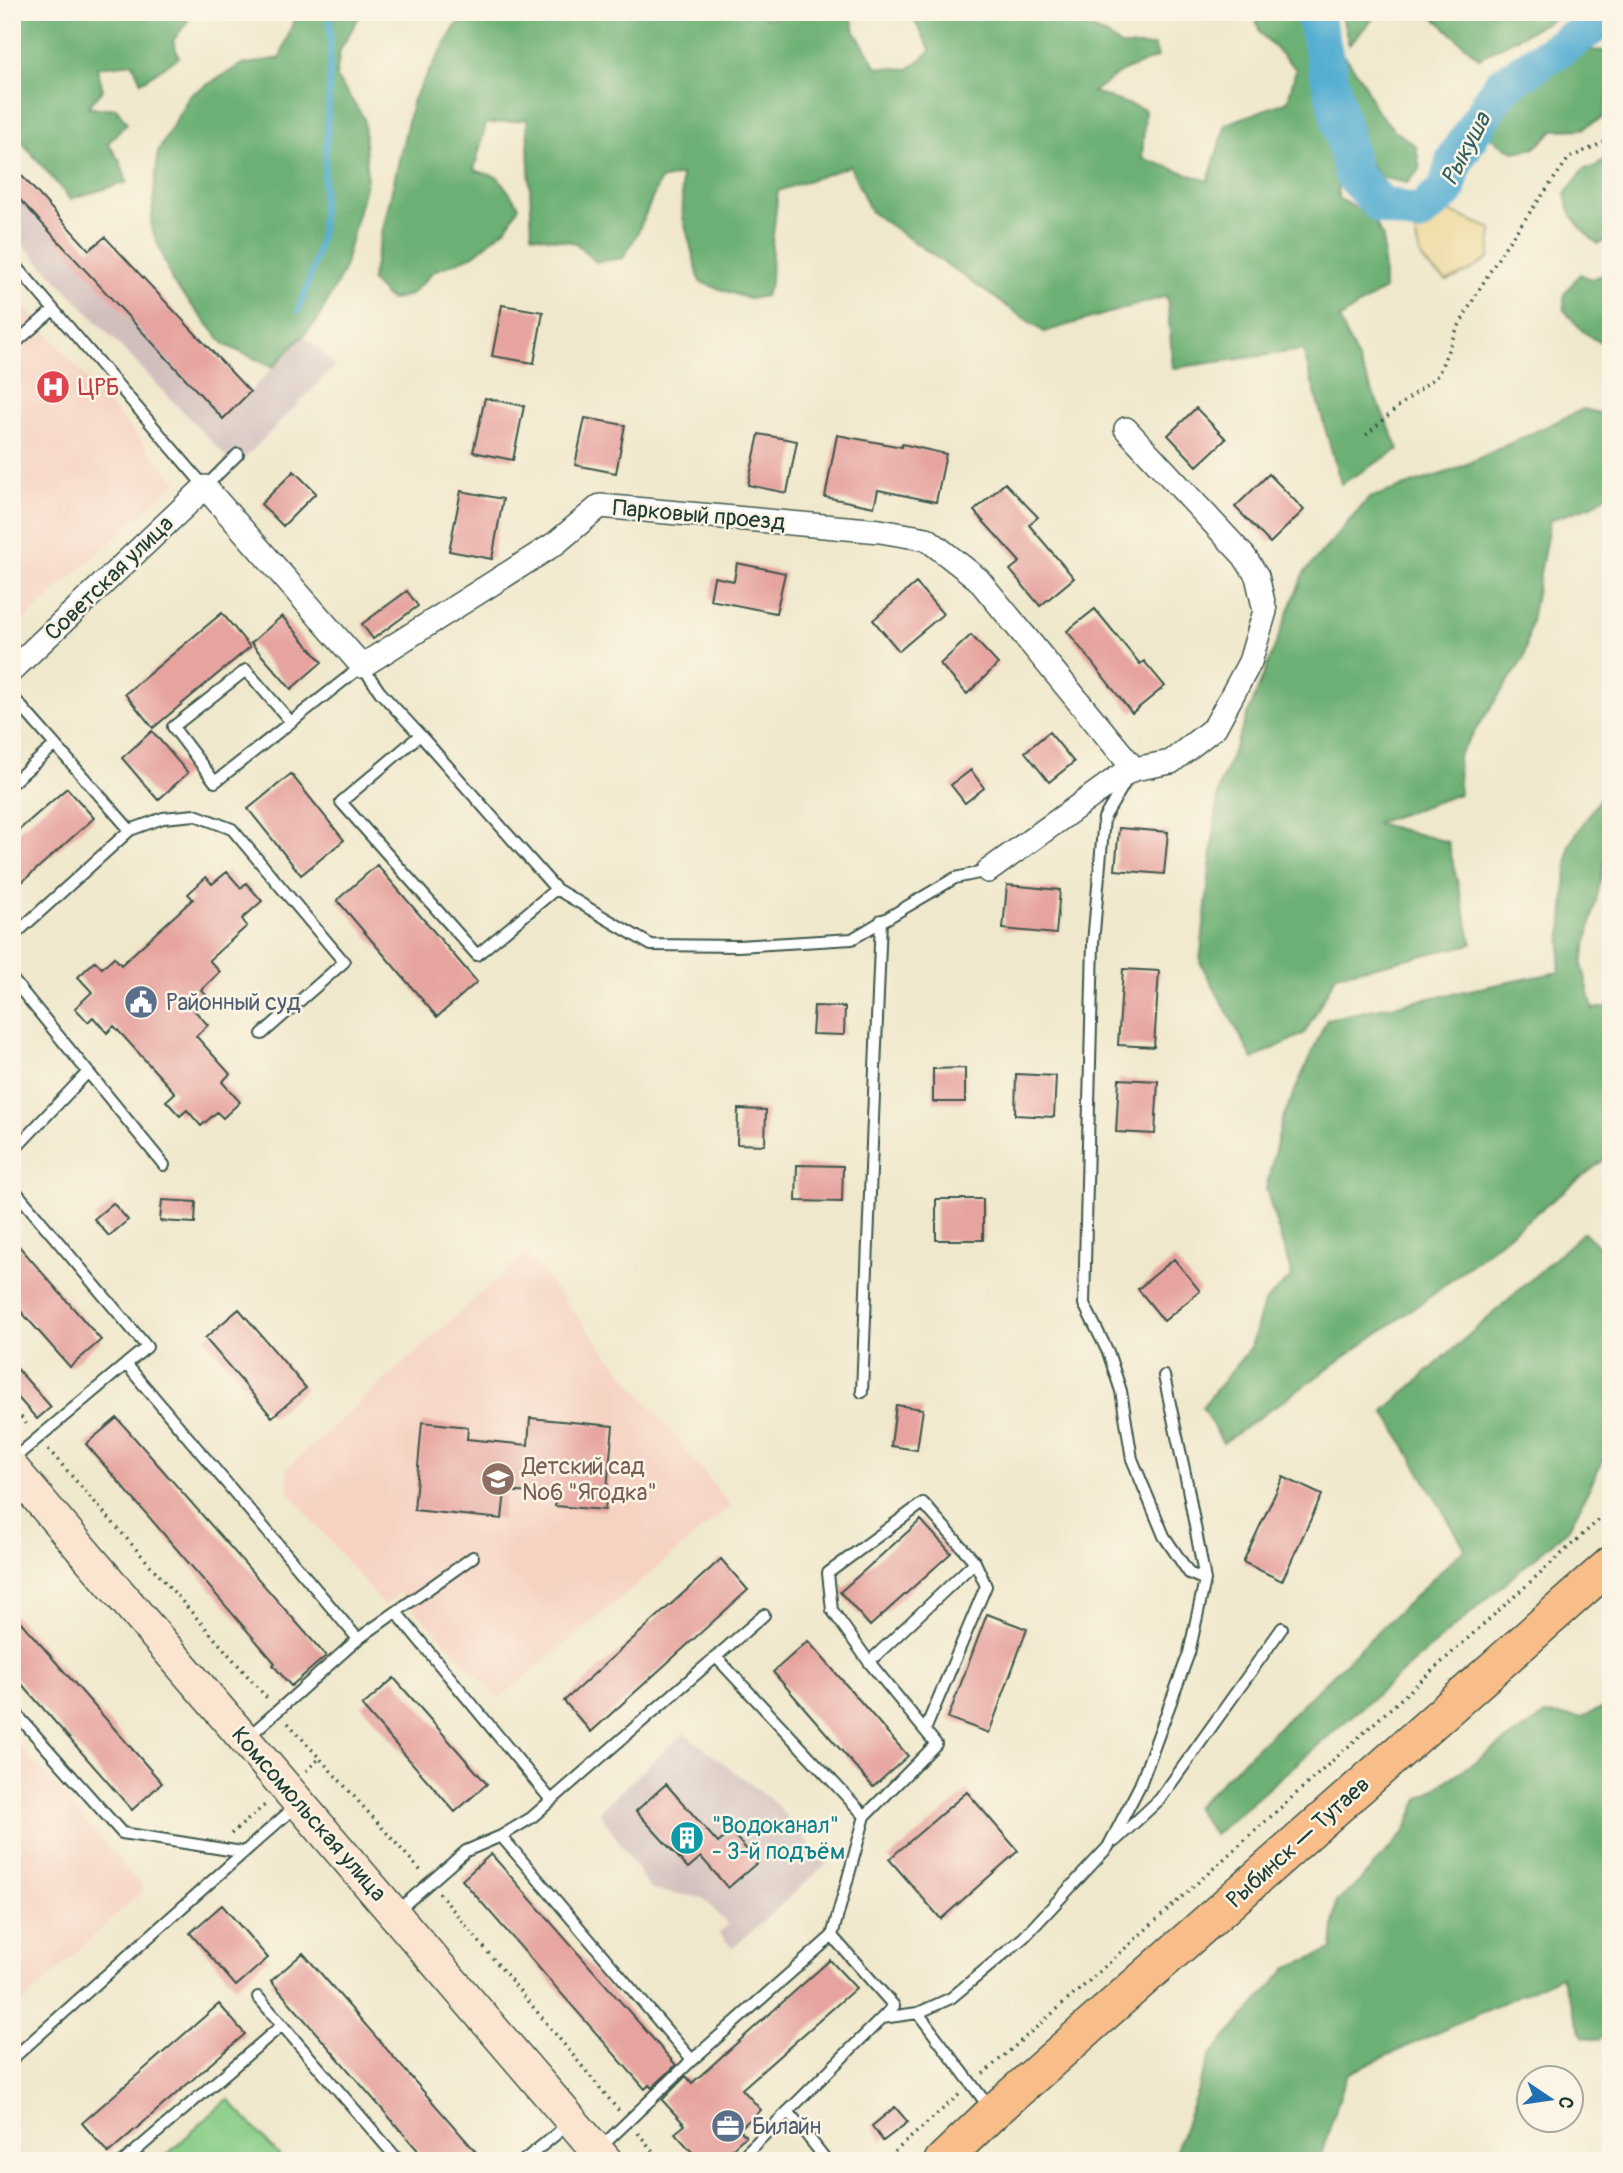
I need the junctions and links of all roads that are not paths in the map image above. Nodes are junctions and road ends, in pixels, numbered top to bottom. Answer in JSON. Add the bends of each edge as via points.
{"nodes":[{"id":1,"x":12,"y":261,"type":"edge"},
{"id":2,"x":53,"y":310,"type":"junction"},
{"id":3,"x":12,"y":346,"type":"edge"},
{"id":4,"x":1126,"y":429,"type":"dead end"},
{"id":5,"x":238,"y":453,"type":"dead end"},
{"id":6,"x":205,"y":486,"type":"junction"},
{"id":7,"x":362,"y":666,"type":"junction"},
{"id":8,"x":12,"y":670,"type":"edge"},
{"id":9,"x":12,"y":696,"type":"edge"},
{"id":10,"x":291,"y":722,"type":"junction"},
{"id":11,"x":421,"y":735,"type":"junction"},
{"id":12,"x":55,"y":746,"type":"junction"},
{"id":13,"x":1134,"y":769,"type":"junction"},
{"id":14,"x":12,"y":783,"type":"edge"},
{"id":15,"x":130,"y":830,"type":"junction"},
{"id":16,"x":988,"y":871,"type":"joint"},
{"id":17,"x":556,"y":889,"type":"junction"},
{"id":18,"x":881,"y":920,"type":"junction"},
{"id":19,"x":12,"y":937,"type":"edge"},
{"id":20,"x":12,"y":979,"type":"edge"},
{"id":21,"x":262,"y":1034,"type":"dead end"},
{"id":22,"x":88,"y":1072,"type":"junction"},
{"id":23,"x":12,"y":1152,"type":"edge"},
{"id":24,"x":164,"y":1165,"type":"dead end"},
{"id":25,"x":12,"y":1186,"type":"edge"},
{"id":26,"x":126,"y":1364,"type":"junction"},
{"id":27,"x":1164,"y":1377,"type":"dead end"},
{"id":28,"x":862,"y":1392,"type":"dead end"},
{"id":29,"x":12,"y":1461,"type":"edge"},
{"id":30,"x":12,"y":1468,"type":"edge"},
{"id":31,"x":473,"y":1557,"type":"dead end"},
{"id":32,"x":975,"y":1562,"type":"junction"},
{"id":33,"x":1611,"y":1564,"type":"edge"},
{"id":34,"x":1205,"y":1580,"type":"junction"},
{"id":35,"x":396,"y":1612,"type":"junction"},
{"id":36,"x":764,"y":1615,"type":"dead end"},
{"id":37,"x":1282,"y":1628,"type":"dead end"},
{"id":38,"x":358,"y":1639,"type":"junction"},
{"id":39,"x":716,"y":1657,"type":"junction"},
{"id":40,"x":869,"y":1662,"type":"junction"},
{"id":41,"x":12,"y":1709,"type":"edge"},
{"id":42,"x":925,"y":1730,"type":"junction"},
{"id":43,"x":245,"y":1740,"type":"junction"},
{"id":44,"x":551,"y":1800,"type":"junction"},
{"id":45,"x":299,"y":1803,"type":"junction"},
{"id":46,"x":865,"y":1816,"type":"junction"},
{"id":47,"x":501,"y":1836,"type":"junction"},
{"id":48,"x":1108,"y":1847,"type":"junction"},
{"id":49,"x":242,"y":1852,"type":"junction"},
{"id":50,"x":394,"y":1913,"type":"junction"},
{"id":51,"x":832,"y":1936,"type":"junction"},
{"id":52,"x":258,"y":1997,"type":"dead end"},
{"id":53,"x":918,"y":2013,"type":"junction"},
{"id":54,"x":883,"y":2018,"type":"junction"},
{"id":55,"x":282,"y":2025,"type":"junction"},
{"id":56,"x":12,"y":2059,"type":"edge"},
{"id":57,"x":692,"y":2060,"type":"junction"},
{"id":58,"x":789,"y":2111,"type":"junction"},
{"id":59,"x":989,"y":2116,"type":"junction"},
{"id":60,"x":572,"y":2121,"type":"junction"},
{"id":61,"x":602,"y":2156,"type":"edge"},
{"id":62,"x":124,"y":2161,"type":"edge"},
{"id":63,"x":399,"y":2161,"type":"edge"},
{"id":64,"x":523,"y":2161,"type":"edge"},
{"id":65,"x":738,"y":2161,"type":"edge"},
{"id":66,"x":827,"y":2161,"type":"edge"},
{"id":67,"x":932,"y":2161,"type":"edge"},
{"id":68,"x":942,"y":2161,"type":"edge"}],
"edges":[{"from":1,"to":2,"type":"lane"},
{"from":2,"to":3,"type":"lane"},
{"from":2,"to":6,"type":"lane"},
{"from":4,"to":13,"type":"street","via":[[1244,556],[1257,576],[1265,611],[1250,662],[1215,727],[1171,762]]},
{"from":5,"to":6,"type":"lane"},
{"from":6,"to":7,"type":"street"},
{"from":6,"to":8,"type":"street","name":"Советская улица"},
{"from":7,"to":10,"type":"lane"},
{"from":7,"to":11,"type":"lane"},
{"from":7,"to":13,"type":"street","name":"Парковый проезд","via":[[556,542],[600,506],[880,531],[927,539],[978,579]]},
{"from":9,"to":12,"type":"lane"},
{"from":10,"to":10,"type":"lane","via":[[215,782],[173,727],[246,670]]},
{"from":11,"to":17,"type":"lane"},
{"from":11,"to":17,"type":"lane","via":[[341,803],[477,955]]},
{"from":12,"to":14,"type":"lane"},
{"from":12,"to":15,"type":"lane"},
{"from":13,"to":16,"type":"street"},
{"from":13,"to":34,"type":"lane","via":[[1104,818],[1093,943],[1084,1304],[1121,1391],[1132,1459],[1164,1536],[1189,1573]]},
{"from":15,"to":19,"type":"lane"},
{"from":15,"to":21,"type":"lane","via":[[163,818],[195,815],[232,829],[344,962]]},
{"from":16,"to":18,"type":"lane","via":[[955,878]]},
{"from":17,"to":18,"type":"lane","via":[[651,945],[738,946],[852,939]]},
{"from":18,"to":28,"type":"lane"},
{"from":20,"to":22,"type":"lane"},
{"from":22,"to":23,"type":"lane"},
{"from":22,"to":24,"type":"lane"},
{"from":25,"to":26,"type":"lane","via":[[148,1347]]},
{"from":26,"to":29,"type":"lane"},
{"from":26,"to":38,"type":"lane"},
{"from":27,"to":34,"type":"lane"},
{"from":30,"to":43,"type":"main road","name":"Комсомольская улица"},
{"from":31,"to":35,"type":"lane"},
{"from":32,"to":40,"type":"lane"},
{"from":32,"to":40,"type":"lane","via":[[923,1503],[828,1573],[832,1610]]},
{"from":32,"to":42,"type":"lane","via":[[986,1586]]},
{"from":33,"to":59,"type":"main road","name":"Рыбинск — Тутаев"},
{"from":34,"to":48,"type":"lane","via":[[1189,1653],[1140,1785]]},
{"from":35,"to":38,"type":"lane"},
{"from":35,"to":44,"type":"lane"},
{"from":36,"to":39,"type":"lane"},
{"from":37,"to":48,"type":"lane","via":[[1160,1798]]},
{"from":38,"to":43,"type":"lane"},
{"from":39,"to":44,"type":"lane"},
{"from":39,"to":46,"type":"lane"},
{"from":40,"to":42,"type":"lane"},
{"from":41,"to":49,"type":"lane","via":[[122,1833]]},
{"from":42,"to":46,"type":"lane","via":[[936,1744]]},
{"from":43,"to":45,"type":"main road","name":"Комсомольская улица"},
{"from":44,"to":47,"type":"lane"},
{"from":45,"to":49,"type":"lane"},
{"from":45,"to":50,"type":"main road","name":"Комсомольская улица"},
{"from":46,"to":51,"type":"lane"},
{"from":47,"to":50,"type":"lane","via":[[466,1851]]},
{"from":47,"to":57,"type":"lane"},
{"from":48,"to":53,"type":"lane","via":[[1024,1937],[951,1998]]},
{"from":49,"to":56,"type":"lane"},
{"from":50,"to":60,"type":"main road","name":"Комсомольская улица"},
{"from":51,"to":54,"type":"lane","via":[[894,2006]]},
{"from":51,"to":57,"type":"lane"},
{"from":52,"to":55,"type":"lane"},
{"from":53,"to":54,"type":"lane"},
{"from":53,"to":59,"type":"lane","via":[[972,2084]]},
{"from":54,"to":58,"type":"lane"},
{"from":55,"to":62,"type":"lane"},
{"from":55,"to":63,"type":"lane"},
{"from":57,"to":61,"type":"lane","via":[[627,2120]]},
{"from":58,"to":65,"type":"lane"},
{"from":58,"to":66,"type":"lane"},
{"from":59,"to":67,"type":"main road"},
{"from":59,"to":68,"type":"main road"},
{"from":60,"to":61,"type":"main road","name":"Комсомольская улица"},
{"from":60,"to":64,"type":"lane"}]}
